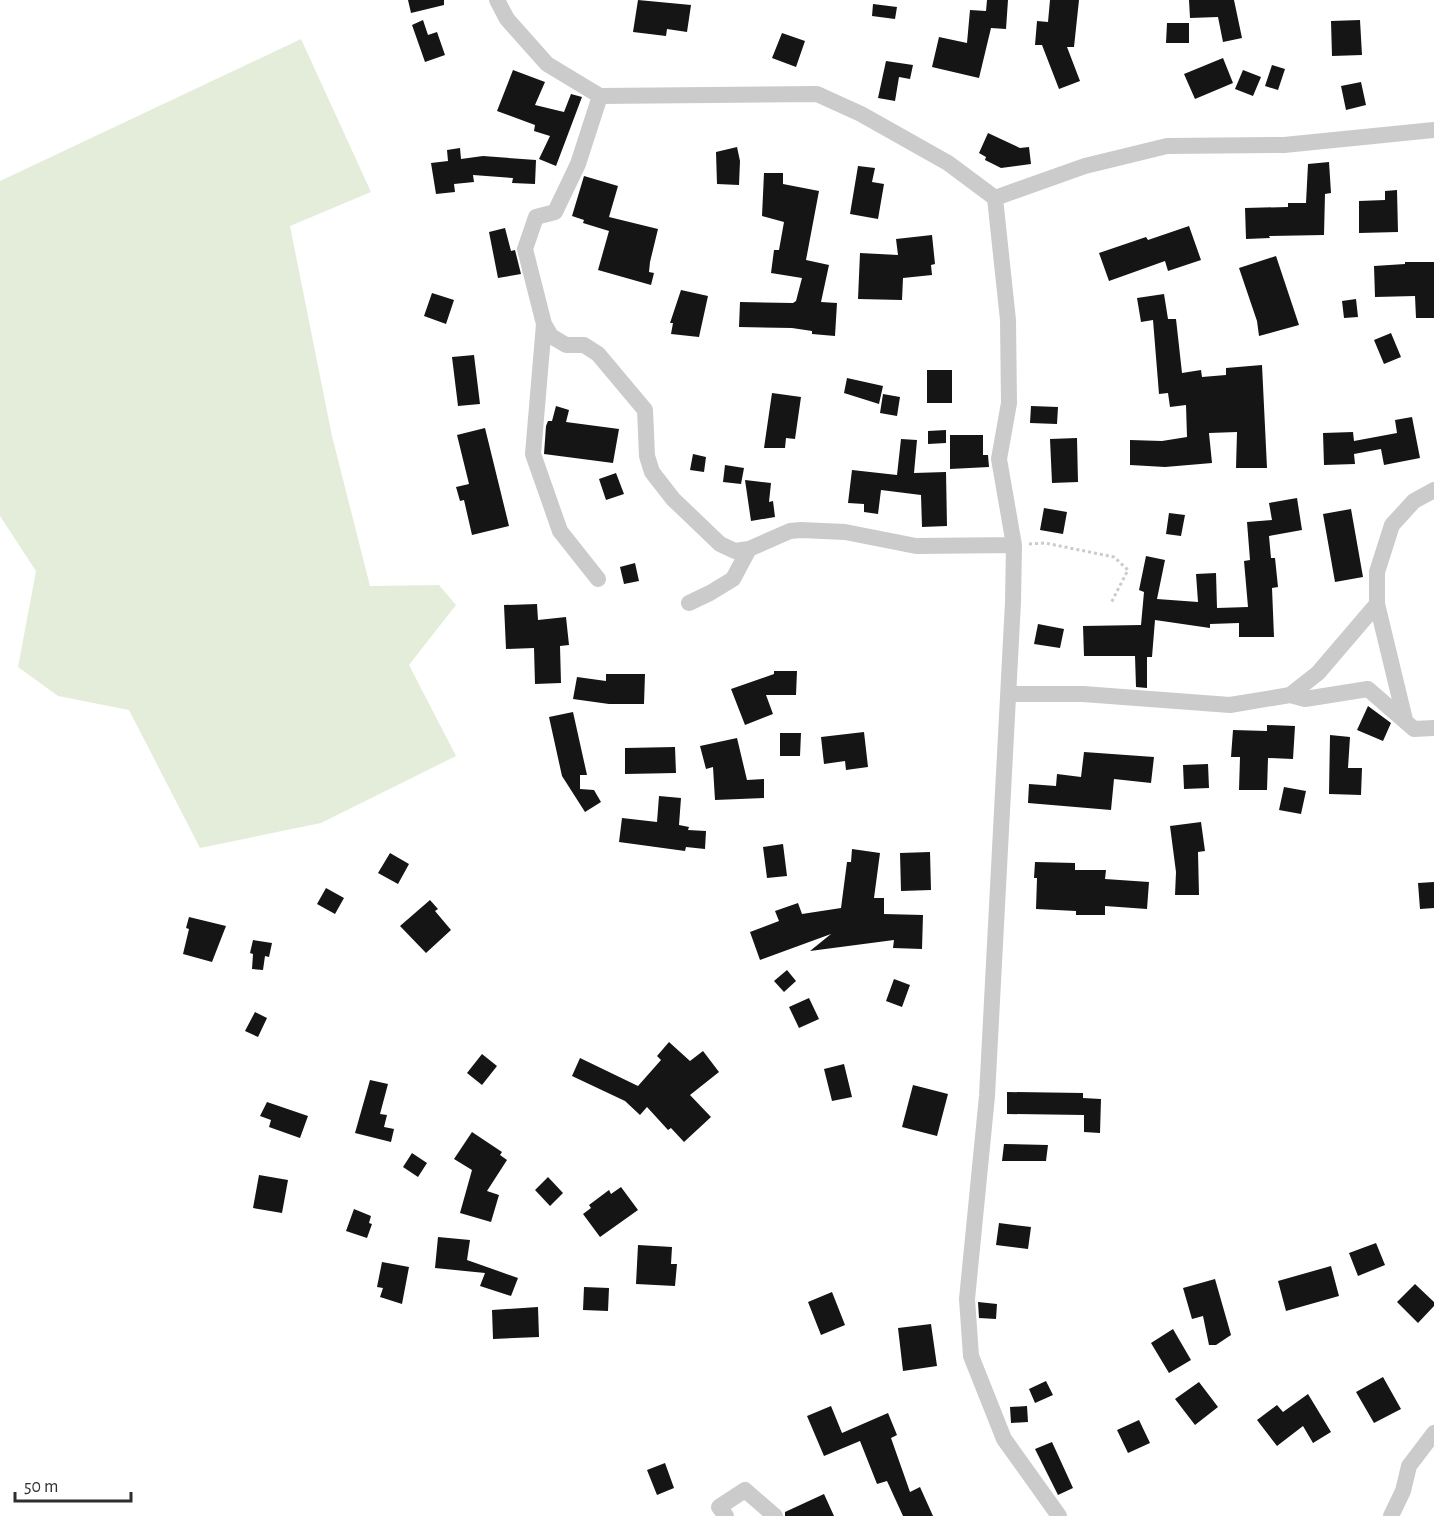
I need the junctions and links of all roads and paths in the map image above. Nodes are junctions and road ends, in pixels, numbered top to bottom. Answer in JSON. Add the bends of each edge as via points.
{"nodes":[{"id":1,"x":497,"y":0,"type":"edge"},
{"id":2,"x":600,"y":96,"type":"junction"},
{"id":3,"x":1434,"y":130,"type":"edge"},
{"id":4,"x":995,"y":198,"type":"junction"},
{"id":5,"x":544,"y":324,"type":"junction"},
{"id":6,"x":1434,"y":490,"type":"edge"},
{"id":7,"x":1014,"y":545,"type":"junction"},
{"id":8,"x":749,"y":549,"type":"junction"},
{"id":9,"x":598,"y":579,"type":"dead end"},
{"id":10,"x":689,"y":603,"type":"dead end"},
{"id":11,"x":1111,"y":603,"type":"dead end"},
{"id":12,"x":1377,"y":604,"type":"junction"},
{"id":13,"x":1010,"y":694,"type":"junction"},
{"id":14,"x":1290,"y":694,"type":"junction"},
{"id":15,"x":1405,"y":720,"type":"junction"},
{"id":16,"x":1434,"y":728,"type":"edge"},
{"id":17,"x":1434,"y":1433,"type":"edge"},
{"id":18,"x":726,"y":1516,"type":"edge"},
{"id":19,"x":775,"y":1516,"type":"edge"},
{"id":20,"x":1059,"y":1516,"type":"edge"},
{"id":21,"x":1391,"y":1516,"type":"edge"}],
"edges":[{"from":1,"to":2,"type":"street","via":[[507,18],[547,64]]},
{"from":2,"to":4,"type":"street","via":[[817,94],[948,163]]},
{"from":2,"to":5,"type":"street","via":[[578,164],[555,212],[536,217],[525,249]]},
{"from":3,"to":4,"type":"street","via":[[1284,146],[1167,146],[1085,166]]},
{"from":4,"to":7,"type":"street","via":[[1008,332],[1009,403],[999,459]]},
{"from":5,"to":8,"type":"street","via":[[551,336],[566,345],[584,345],[598,354],[645,410],[647,456],[652,472],[668,494],[720,544],[735,550]]},
{"from":5,"to":9,"type":"street","via":[[533,454],[560,531]]},
{"from":6,"to":12,"type":"street","via":[[1414,501],[1392,525],[1377,572]]},
{"from":7,"to":8,"type":"street","via":[[916,546],[845,532],[801,530]]},
{"from":7,"to":11,"type":"path","via":[[1045,543],[1114,557],[1128,570]]},
{"from":7,"to":13,"type":"street"},
{"from":8,"to":10,"type":"street","via":[[733,579]]},
{"from":12,"to":14,"type":"street","via":[[1318,673]]},
{"from":12,"to":15,"type":"street"},
{"from":13,"to":14,"type":"street","via":[[1083,694],[1230,705]]},
{"from":13,"to":20,"type":"street","via":[[987,1096],[967,1299],[971,1356],[1004,1439]]},
{"from":14,"to":15,"type":"street","via":[[1305,699],[1368,689]]},
{"from":15,"to":16,"type":"street","via":[[1414,729]]},
{"from":17,"to":21,"type":"street","via":[[1409,1466]]},
{"from":18,"to":19,"type":"street","via":[[719,1507],[745,1490]]}]}
